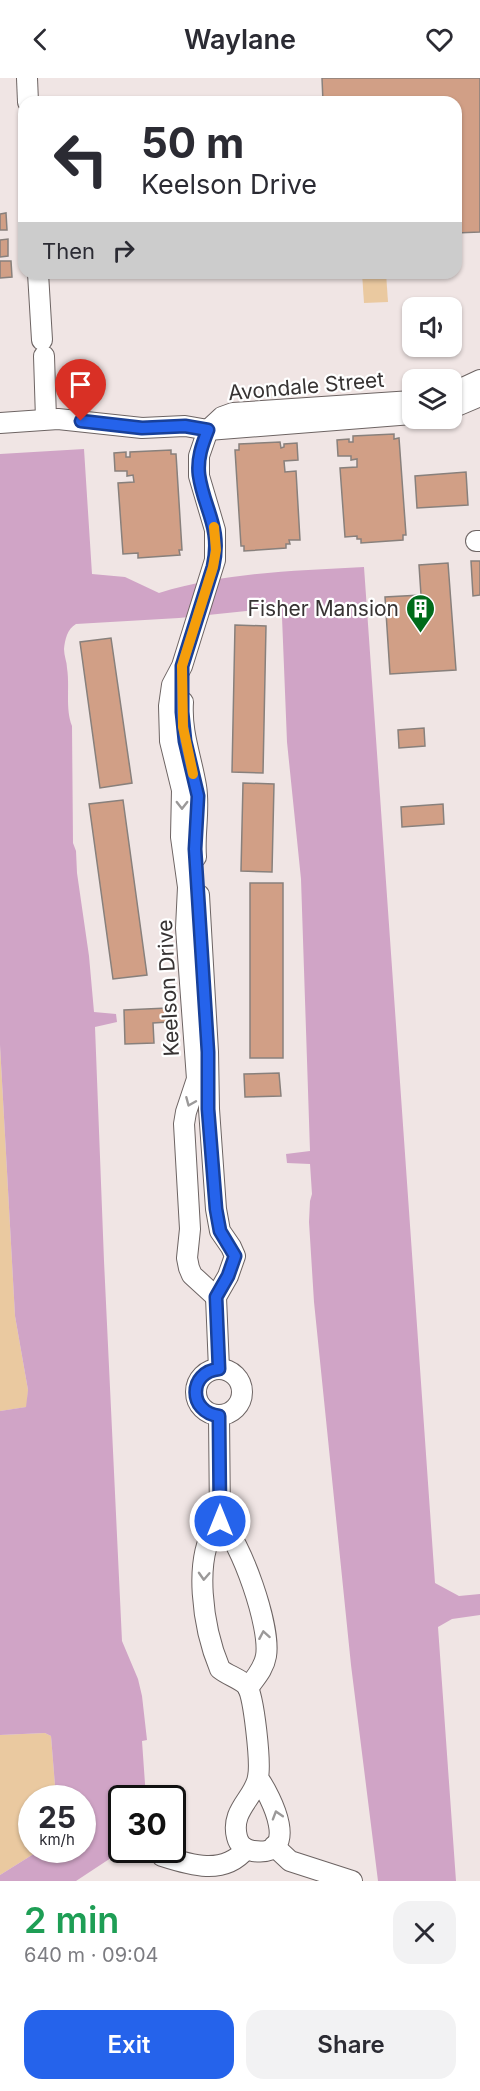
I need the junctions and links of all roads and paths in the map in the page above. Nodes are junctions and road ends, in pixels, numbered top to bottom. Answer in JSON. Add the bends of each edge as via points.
{"nodes":[{"id":1,"x":27,"y":78,"type":"edge"},
{"id":2,"x":28,"y":96,"type":"edge"},
{"id":3,"x":38,"y":279,"type":"edge"},
{"id":4,"x":480,"y":380,"type":"edge"},
{"id":5,"x":462,"y":388,"type":"edge"},
{"id":6,"x":480,"y":396,"type":"edge"},
{"id":7,"x":402,"y":403,"type":"edge"},
{"id":8,"x":462,"y":404,"type":"edge"},
{"id":9,"x":372,"y":411,"type":"junction"},
{"id":10,"x":402,"y":413,"type":"edge"},
{"id":11,"x":46,"y":419,"type":"junction"},
{"id":12,"x":0,"y":423,"type":"edge"},
{"id":13,"x":208,"y":430,"type":"junction"},
{"id":14,"x":182,"y":666,"type":"junction"},
{"id":15,"x":216,"y":1297,"type":"junction"},
{"id":16,"x":219,"y":1369,"type":"junction"},
{"id":17,"x":219,"y":1416,"type":"junction"},
{"id":18,"x":220,"y":1521,"type":"junction"},
{"id":19,"x":248,"y":1688,"type":"junction"},
{"id":20,"x":258,"y":1778,"type":"junction"},
{"id":21,"x":274,"y":1846,"type":"junction"},
{"id":22,"x":246,"y":1849,"type":"junction"},
{"id":23,"x":186,"y":1863,"type":"edge"},
{"id":24,"x":352,"y":1881,"type":"edge"}],
"edges":[{"from":1,"to":2,"type":"street"},
{"from":3,"to":11,"type":"street"},
{"from":4,"to":5,"type":"street"},
{"from":6,"to":8,"type":"street"},
{"from":7,"to":9,"type":"street","name":"Avondale Street"},
{"from":9,"to":10,"type":"street","name":"Avondale Street"},
{"from":9,"to":13,"type":"street","name":"Avondale Street","via":[[258,418]]},
{"from":11,"to":12,"type":"street","name":"Avondale Street"},
{"from":11,"to":13,"type":"street","name":"Avondale Street"},
{"from":13,"to":14,"type":"street","name":"Keelson Drive","via":[[199,456],[199,476],[215,530],[216,550]]},
{"from":14,"to":15,"type":"street","name":"Keelson Drive","via":[[183,727],[198,796],[195,849],[216,1209],[220,1231],[235,1256]]},
{"from":14,"to":15,"type":"street","name":"Keelson Drive","one_way":true,"via":[[172,685],[169,728],[182,790],[188,887],[186,928],[197,1079],[184,1124],[190,1229],[187,1258],[192,1275]]},
{"from":15,"to":16,"type":"street"},
{"from":16,"to":17,"type":"street","via":[[235,1375],[243,1392],[237,1407]]},
{"from":16,"to":17,"type":"street","via":[[202,1376],[195,1393],[202,1408]]},
{"from":17,"to":18,"type":"street"},
{"from":19,"to":18,"type":"street","one_way":true,"via":[[265,1662],[264,1629],[244,1561],[231,1533]]},
{"from":18,"to":19,"type":"street","one_way":true,"via":[[204,1563],[205,1622],[220,1669]]},
{"from":19,"to":20,"type":"street","via":[[255,1721]]},
{"from":21,"to":20,"type":"street","one_way":true,"via":[[279,1820]]},
{"from":20,"to":22,"type":"street","via":[[236,1825],[239,1842]]},
{"from":21,"to":22,"type":"street","via":[[262,1851]]},
{"from":21,"to":24,"type":"street","via":[[290,1861]]},
{"from":22,"to":23,"type":"street","via":[[220,1866]]}]}
